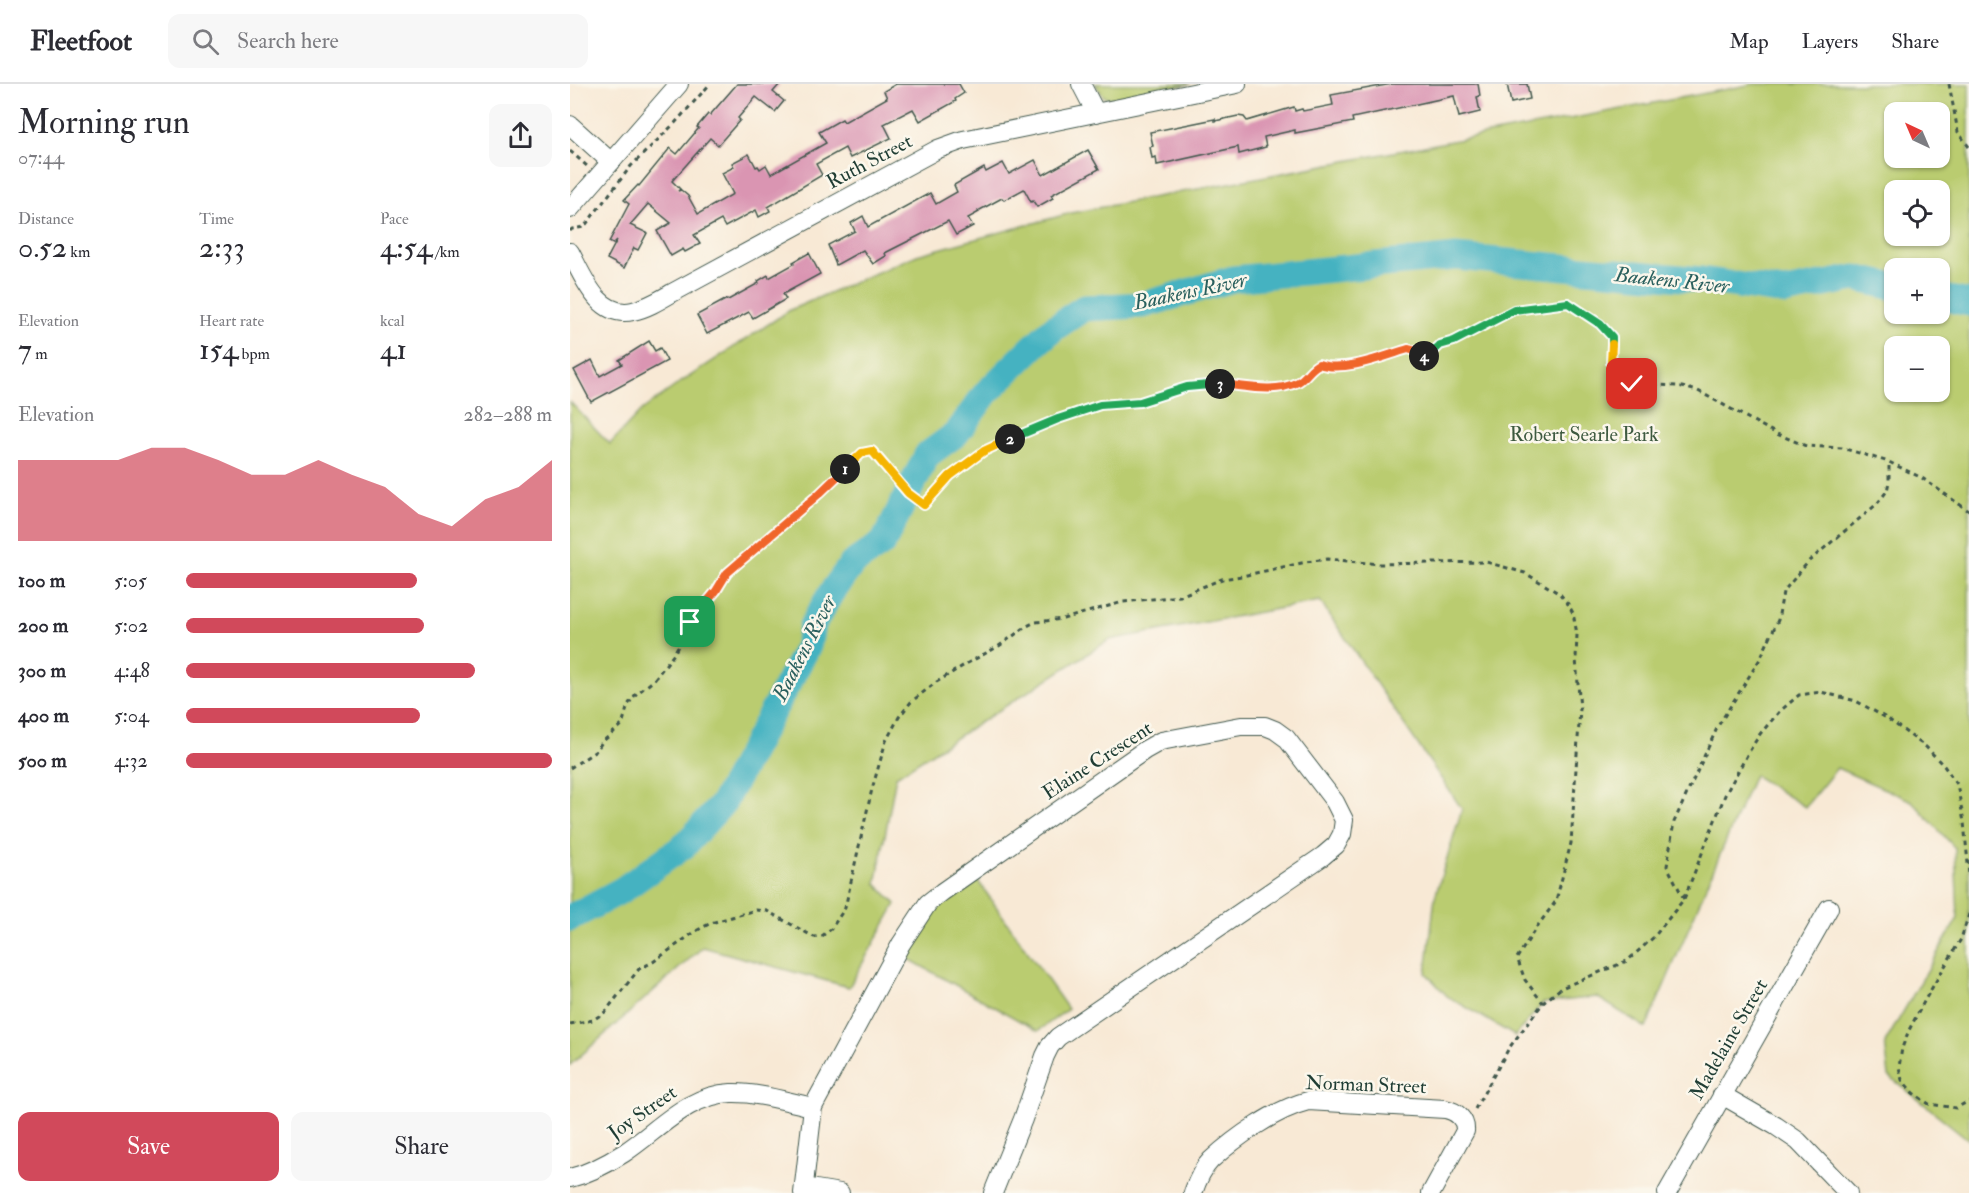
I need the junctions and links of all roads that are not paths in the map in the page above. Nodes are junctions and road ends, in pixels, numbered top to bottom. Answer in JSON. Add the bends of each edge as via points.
{"nodes":[{"id":1,"x":679,"y":84,"type":"edge"},
{"id":2,"x":1081,"y":84,"type":"edge"},
{"id":3,"x":1237,"y":84,"type":"edge"},
{"id":4,"x":1096,"y":113,"type":"junction"},
{"id":5,"x":570,"y":125,"type":"edge"},
{"id":6,"x":611,"y":162,"type":"junction"},
{"id":7,"x":570,"y":209,"type":"edge"},
{"id":8,"x":570,"y":252,"type":"edge"},
{"id":9,"x":1829,"y":908,"type":"dead end"},
{"id":10,"x":1722,"y":1095,"type":"junction"},
{"id":11,"x":813,"y":1107,"type":"junction"},
{"id":12,"x":570,"y":1178,"type":"edge"},
{"id":13,"x":803,"y":1190,"type":"edge"},
{"id":14,"x":840,"y":1193,"type":"edge"},
{"id":15,"x":993,"y":1193,"type":"edge"},
{"id":16,"x":1192,"y":1193,"type":"edge"},
{"id":17,"x":1431,"y":1193,"type":"edge"},
{"id":18,"x":1667,"y":1193,"type":"edge"},
{"id":19,"x":1848,"y":1193,"type":"edge"}],
"edges":[{"from":1,"to":6,"type":"street"},
{"from":2,"to":4,"type":"street"},
{"from":3,"to":4,"type":"street","name":"Ruth Street"},
{"from":4,"to":8,"type":"street","name":"Ruth Street","via":[[963,140],[938,149],[632,312],[611,309],[598,300]]},
{"from":5,"to":6,"type":"street"},
{"from":6,"to":7,"type":"street"},
{"from":9,"to":10,"type":"street","name":"Madelaine Street"},
{"from":10,"to":18,"type":"street","name":"Madelaine Street"},
{"from":10,"to":19,"type":"street","via":[[1798,1141]]},
{"from":11,"to":12,"type":"street","name":"Joy Street","via":[[732,1093],[702,1099],[673,1115],[625,1152]]},
{"from":11,"to":13,"type":"street","name":"Elaine Crescent"},
{"from":11,"to":15,"type":"street","name":"Elaine Crescent","via":[[901,944],[928,903],[942,891],[1161,741],[1241,726],[1275,730],[1286,738],[1335,802],[1344,820],[1336,845],[1058,1037],[1045,1056]]},
{"from":13,"to":14,"type":"street"},
{"from":16,"to":17,"type":"street","name":"Norman Street","via":[[1211,1161],[1269,1117],[1308,1101],[1445,1109],[1457,1114],[1465,1131]]}]}
